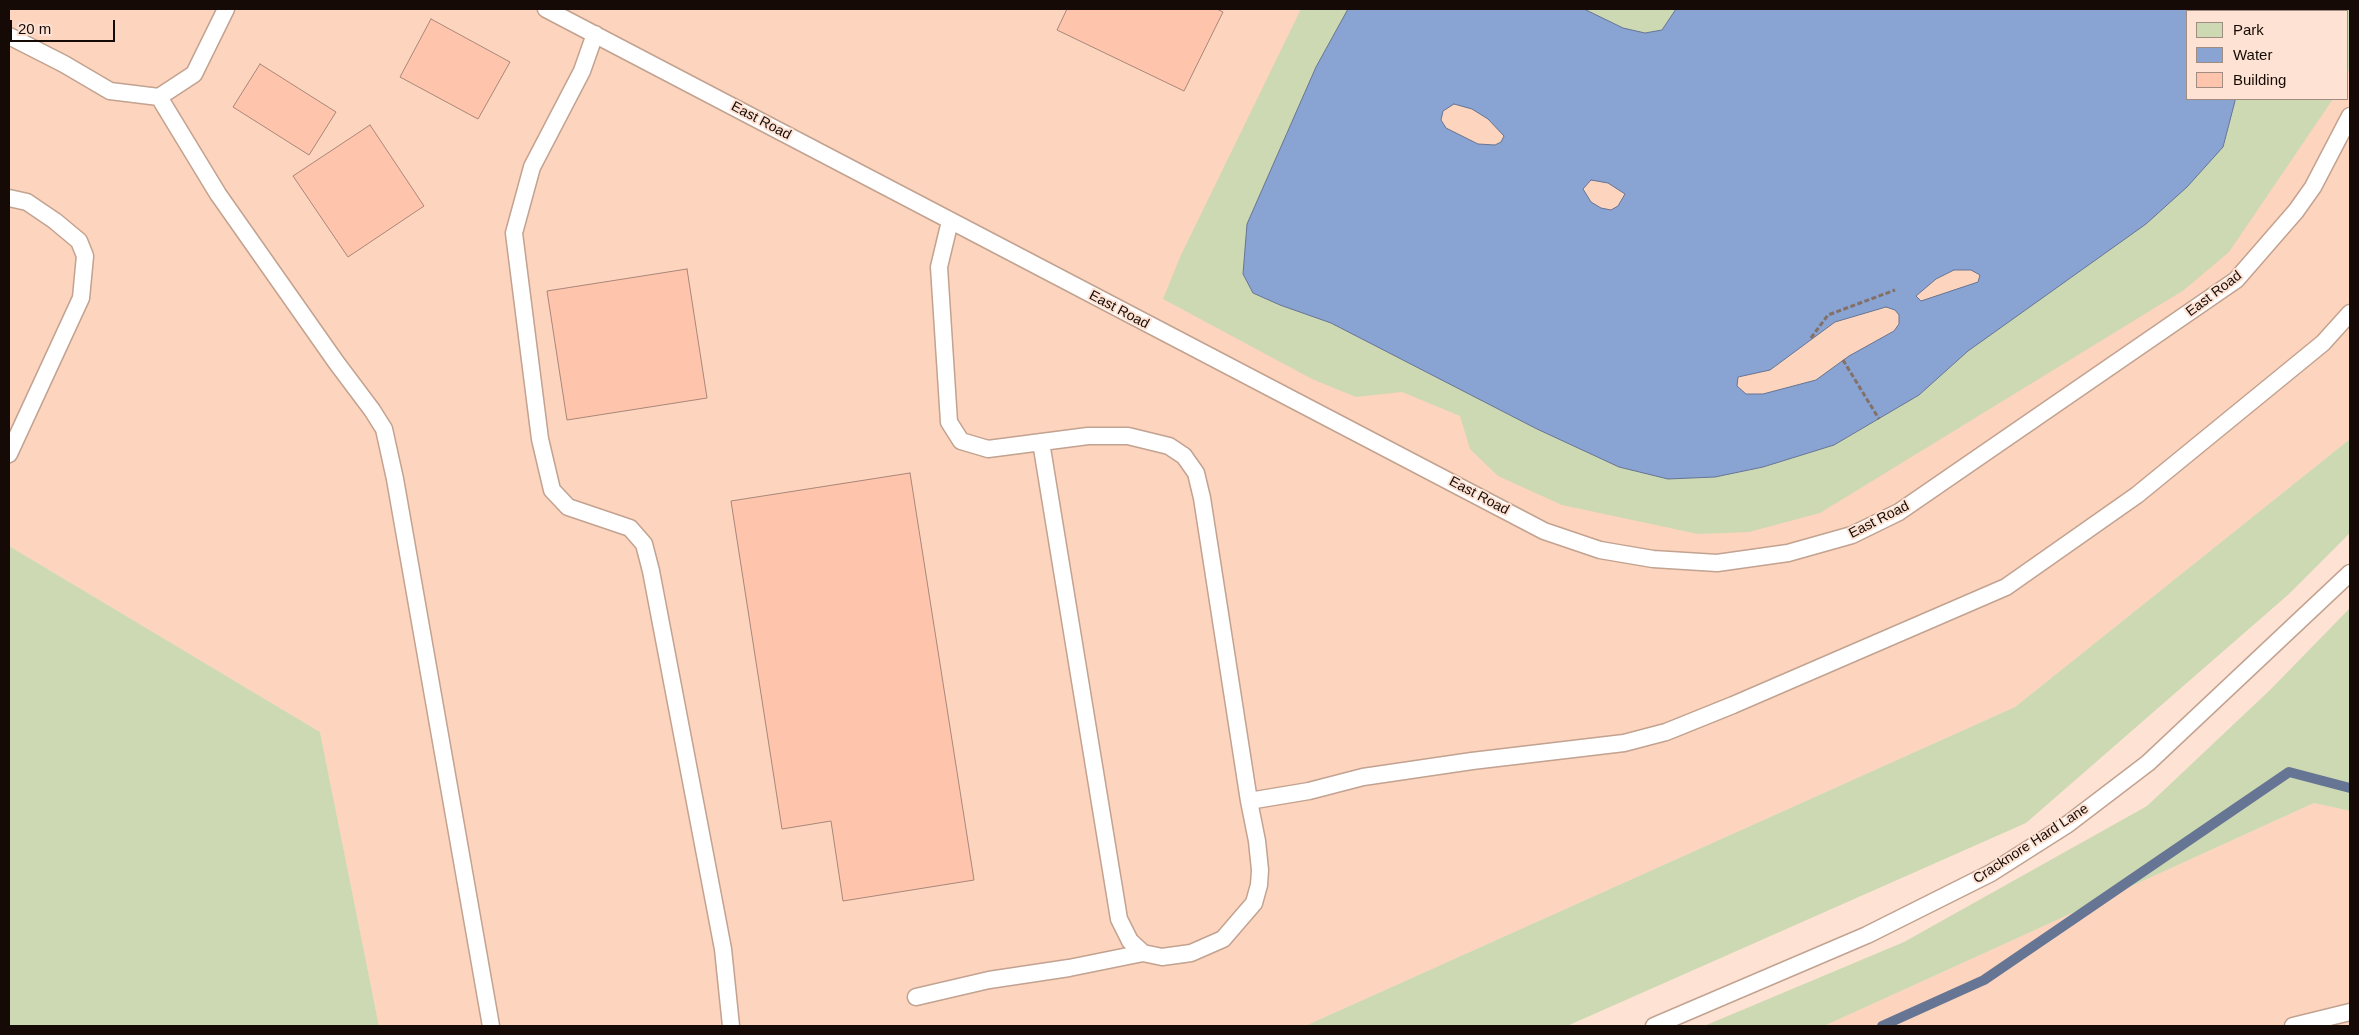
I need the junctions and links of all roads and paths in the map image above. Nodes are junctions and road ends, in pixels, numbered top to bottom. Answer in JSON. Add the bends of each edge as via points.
{"nodes":[{"id":1,"x":226,"y":9,"type":"edge"},
{"id":2,"x":546,"y":9,"type":"edge"},
{"id":3,"x":573,"y":15,"type":"edge"},
{"id":4,"x":595,"y":34,"type":"junction"},
{"id":5,"x":9,"y":36,"type":"edge"},
{"id":6,"x":159,"y":97,"type":"junction"},
{"id":7,"x":2350,"y":116,"type":"edge"},
{"id":8,"x":9,"y":198,"type":"edge"},
{"id":9,"x":950,"y":221,"type":"junction"},
{"id":10,"x":1895,"y":290,"type":"dead end"},
{"id":11,"x":2350,"y":313,"type":"edge"},
{"id":12,"x":1811,"y":338,"type":"dead end"},
{"id":13,"x":1843,"y":360,"type":"dead end"},
{"id":14,"x":1879,"y":419,"type":"dead end"},
{"id":15,"x":1041,"y":442,"type":"junction"},
{"id":16,"x":9,"y":454,"type":"edge"},
{"id":17,"x":2350,"y":573,"type":"edge"},
{"id":18,"x":1249,"y":801,"type":"junction"},
{"id":19,"x":1143,"y":954,"type":"junction"},
{"id":20,"x":916,"y":997,"type":"dead end"},
{"id":21,"x":2350,"y":1012,"type":"edge"},
{"id":22,"x":491,"y":1026,"type":"edge"},
{"id":23,"x":731,"y":1026,"type":"edge"},
{"id":24,"x":1654,"y":1026,"type":"edge"},
{"id":25,"x":2294,"y":1026,"type":"edge"}],
"edges":[{"from":1,"to":6,"type":"lane","via":[[194,74]]},
{"from":2,"to":3,"type":"lane","name":"East Road"},
{"from":3,"to":4,"type":"lane","name":"East Road"},
{"from":4,"to":9,"type":"lane","name":"East Road"},
{"from":4,"to":23,"type":"lane","via":[[582,72],[532,167],[514,234],[540,439],[552,490],[568,507],[630,528],[644,544],[652,571],[722,949]]},
{"from":5,"to":6,"type":"lane","via":[[110,91]]},
{"from":6,"to":22,"type":"lane","via":[[218,194],[384,429]]},
{"from":7,"to":9,"type":"lane","name":"East Road","via":[[2313,187],[2267,248],[2236,280],[2185,317],[1899,512],[1852,535],[1797,551],[1718,563],[1653,559],[1609,552],[1544,531]]},
{"from":8,"to":16,"type":"lane","via":[[27,202],[55,221],[79,241],[85,256],[81,298]]},
{"from":9,"to":15,"type":"lane","via":[[939,267],[949,422],[962,441],[988,449]]},
{"from":10,"to":12,"type":"path","via":[[1828,315]]},
{"from":11,"to":18,"type":"lane","via":[[2323,344],[2137,495],[2006,587],[1666,732],[1624,743],[1364,777]]},
{"from":13,"to":14,"type":"path"},
{"from":15,"to":18,"type":"lane","via":[[1088,436],[1128,436],[1169,446],[1184,456],[1196,473]]},
{"from":15,"to":19,"type":"lane","via":[[1119,919],[1130,941]]},
{"from":17,"to":24,"type":"lane","name":"Cracknore Hard Lane","via":[[2148,763],[2068,824],[1991,873],[1867,935]]},
{"from":18,"to":19,"type":"lane","via":[[1260,870],[1254,903],[1223,939],[1192,954],[1162,957]]},
{"from":19,"to":20,"type":"lane","via":[[989,980]]},
{"from":21,"to":25,"type":"lane"}]}
